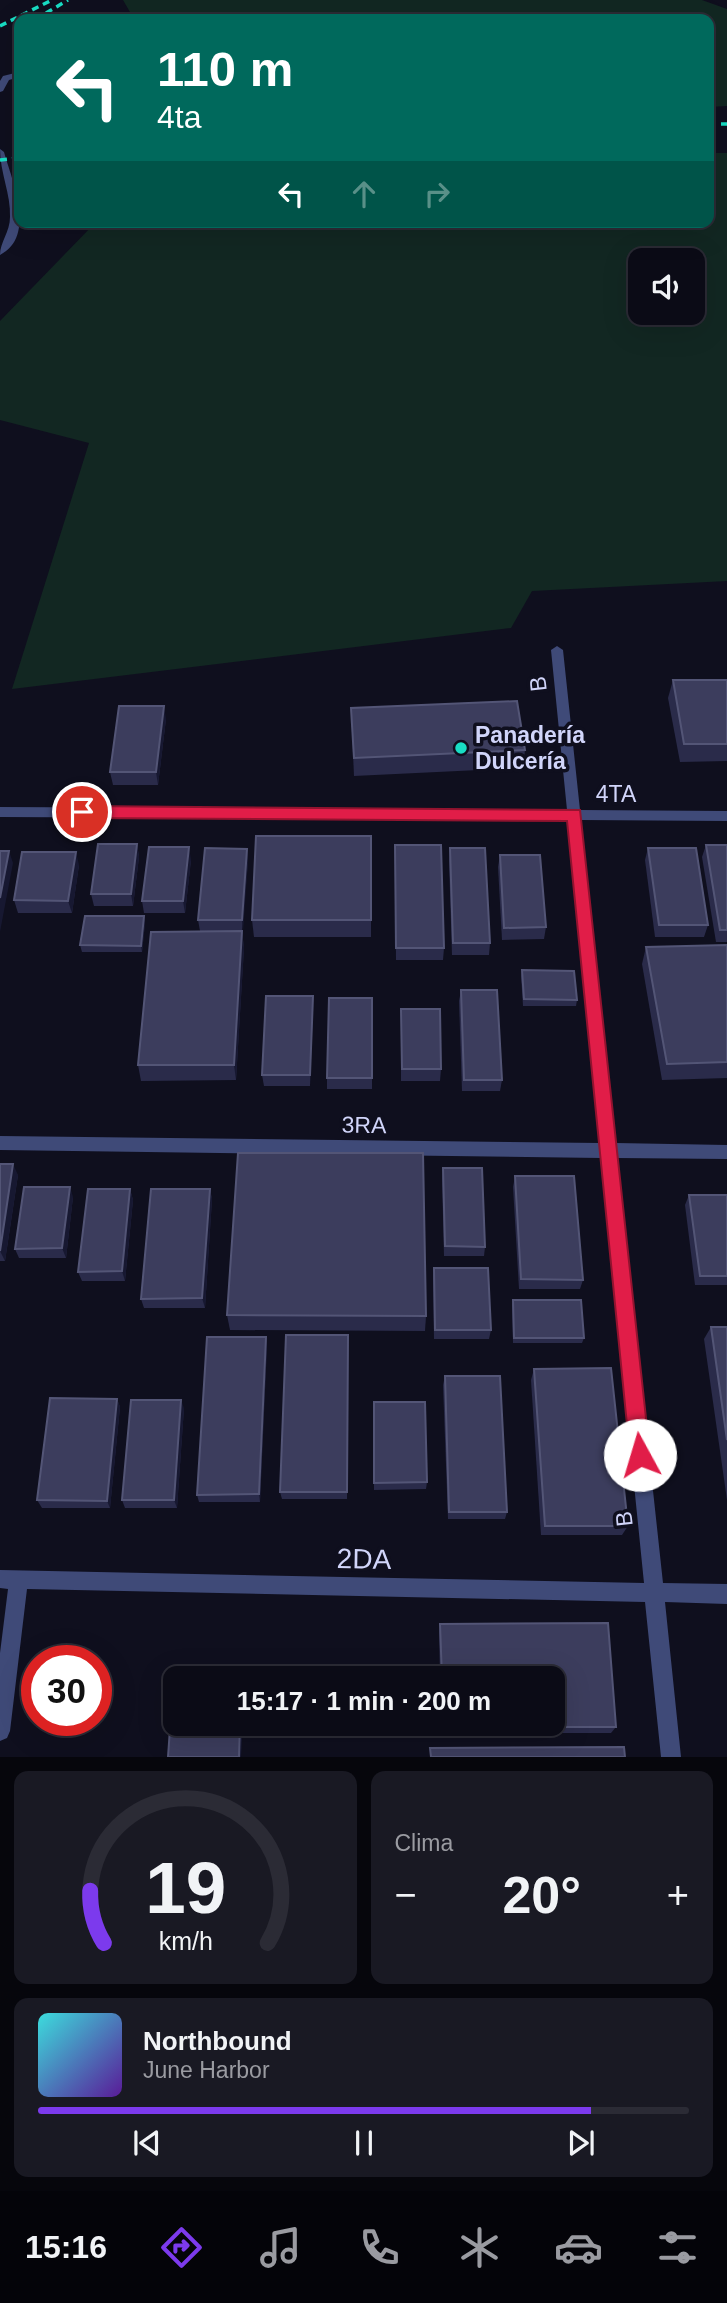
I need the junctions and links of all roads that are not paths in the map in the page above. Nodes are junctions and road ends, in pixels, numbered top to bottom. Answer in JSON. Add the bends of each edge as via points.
{"nodes":[{"id":1,"x":14,"y":76,"type":"edge"},
{"id":2,"x":0,"y":89,"type":"edge"},
{"id":3,"x":0,"y":152,"type":"edge"},
{"id":4,"x":14,"y":206,"type":"edge"},
{"id":5,"x":16,"y":228,"type":"edge"},
{"id":6,"x":0,"y":252,"type":"edge"},
{"id":7,"x":557,"y":650,"type":"dead end"},
{"id":8,"x":0,"y":812,"type":"edge"},
{"id":9,"x":574,"y":815,"type":"junction"},
{"id":10,"x":727,"y":816,"type":"edge"},
{"id":11,"x":0,"y":1143,"type":"edge"},
{"id":12,"x":608,"y":1150,"type":"junction"},
{"id":13,"x":727,"y":1152,"type":"edge"},
{"id":14,"x":10,"y":1579,"type":"edge"},
{"id":15,"x":654,"y":1593,"type":"junction"},
{"id":16,"x":727,"y":1594,"type":"edge"},
{"id":17,"x":0,"y":1731,"type":"edge"},
{"id":18,"x":671,"y":1757,"type":"edge"}],
"edges":[{"from":1,"to":2,"type":"street","via":[[6,78]]},
{"from":3,"to":4,"type":"street"},
{"from":5,"to":6,"type":"street"},
{"from":7,"to":9,"type":"street","name":"B"},
{"from":8,"to":9,"type":"street","name":"4TA"},
{"from":9,"to":10,"type":"street","name":"4TA"},
{"from":9,"to":12,"type":"street","name":"B"},
{"from":11,"to":12,"type":"street","name":"3RA"},
{"from":12,"to":13,"type":"street","name":"3RA"},
{"from":12,"to":15,"type":"street","name":"B"},
{"from":14,"to":15,"type":"street","name":"2DA"},
{"from":14,"to":17,"type":"street"},
{"from":15,"to":16,"type":"street","name":"2DA"},
{"from":15,"to":18,"type":"street","name":"B"}]}
